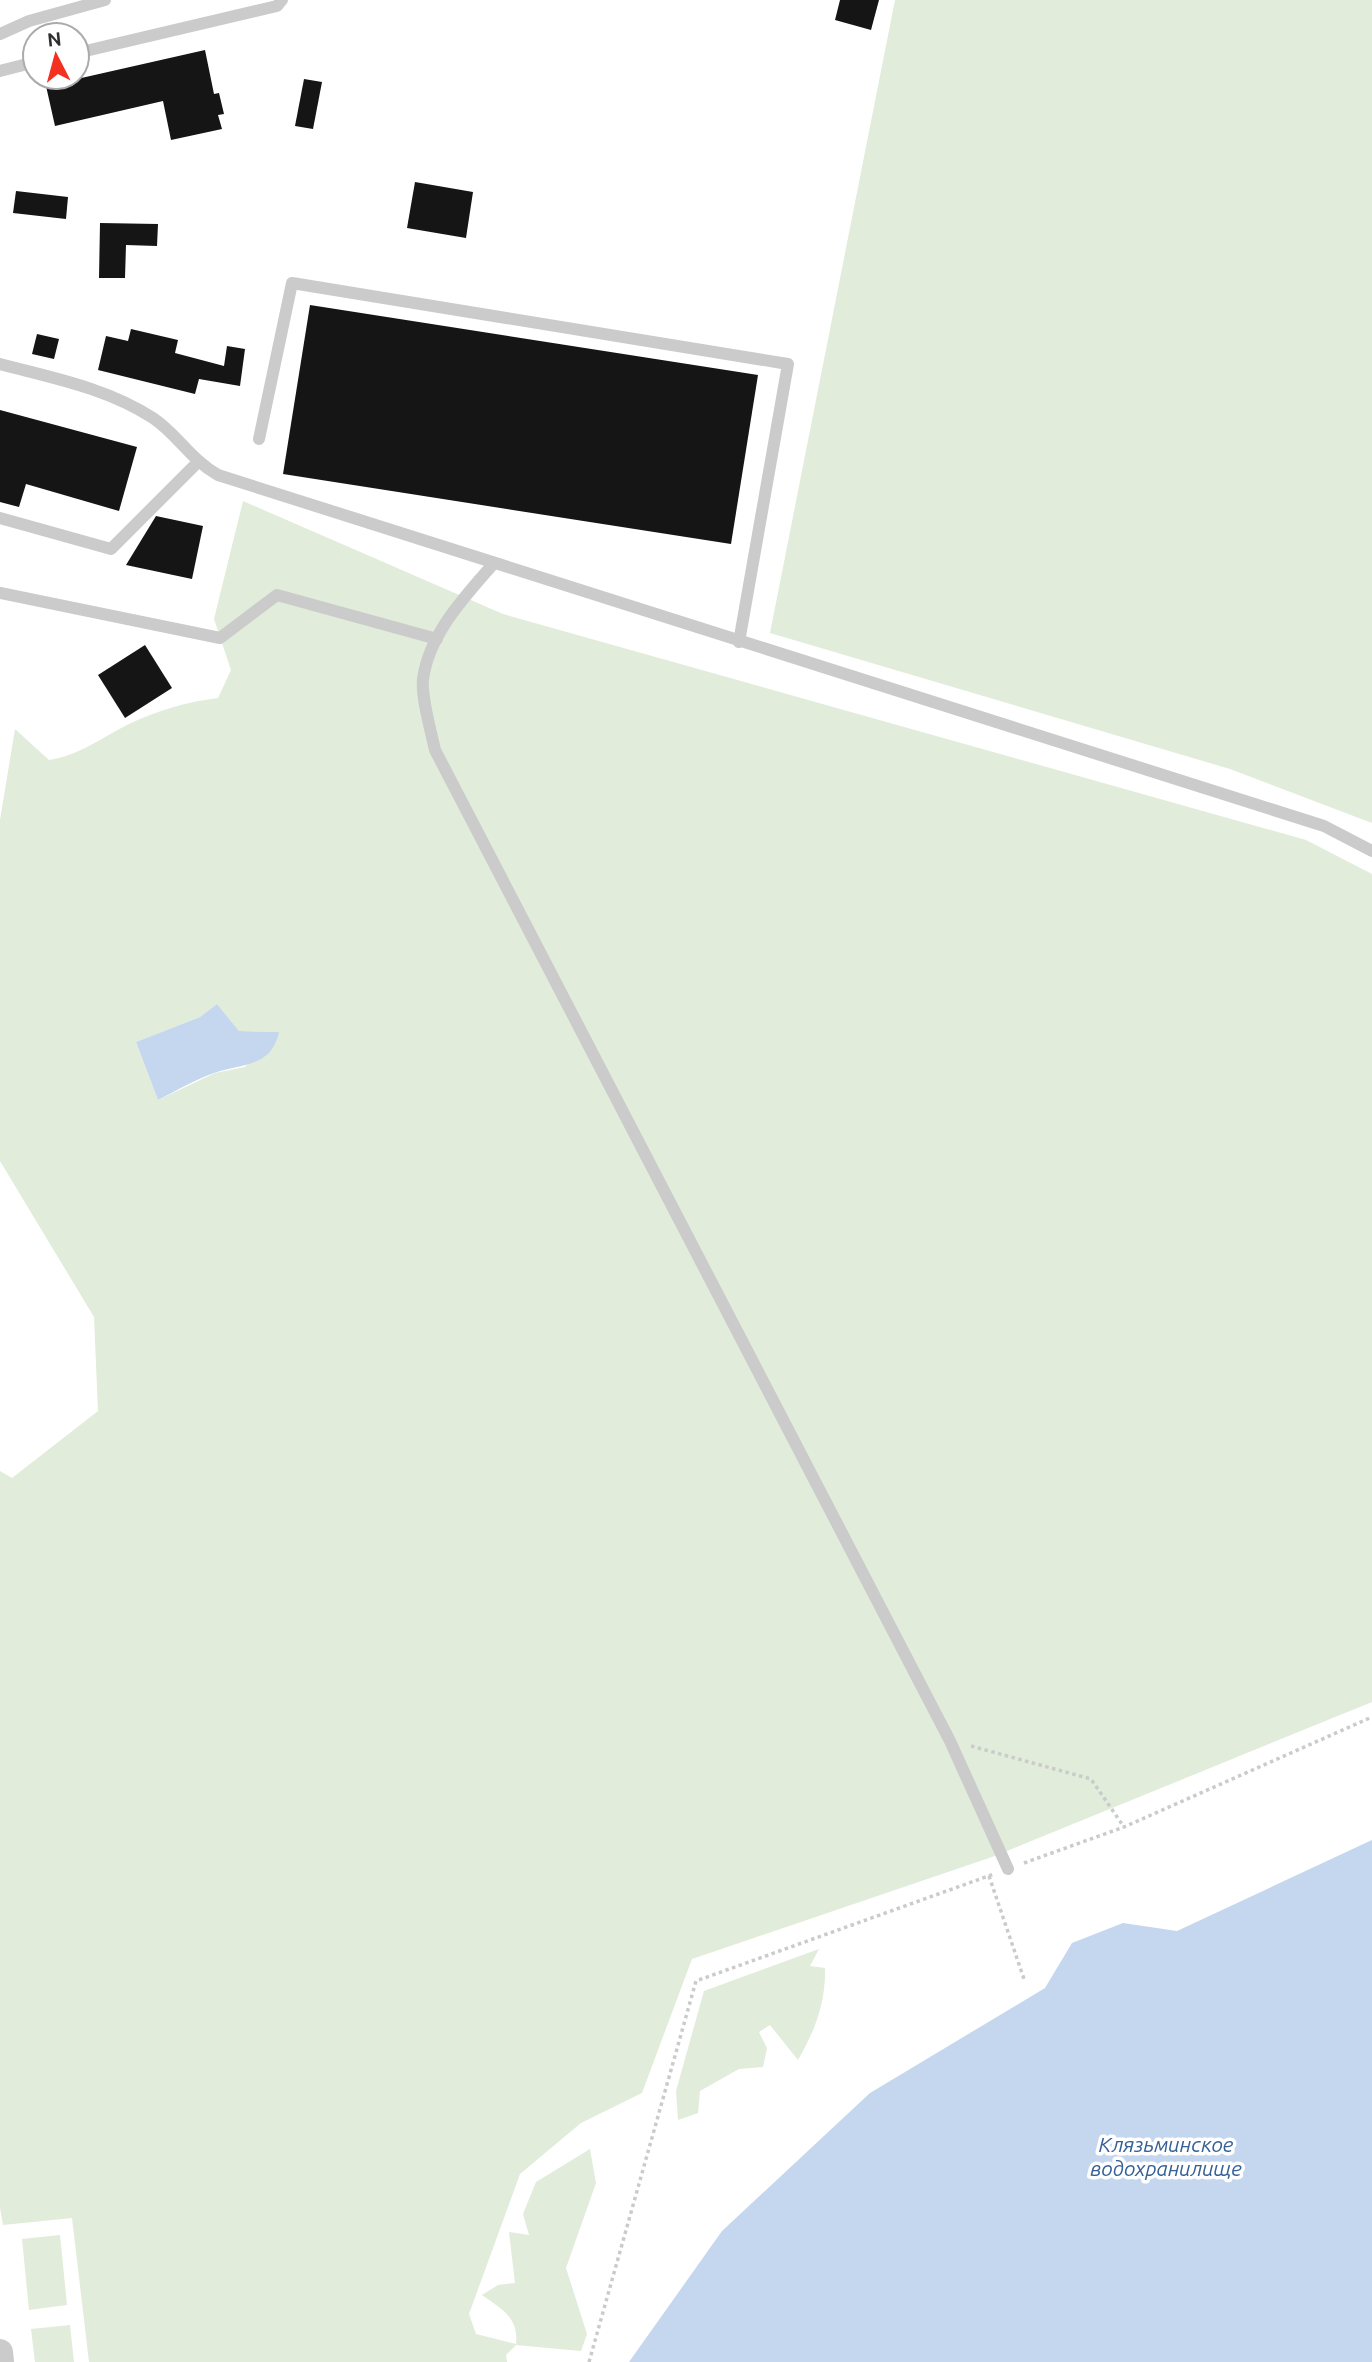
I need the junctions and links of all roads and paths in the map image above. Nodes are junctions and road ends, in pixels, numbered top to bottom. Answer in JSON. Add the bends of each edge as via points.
{"nodes":[{"id":1,"x":105,"y":0,"type":"edge"},
{"id":2,"x":282,"y":0,"type":"edge"},
{"id":3,"x":0,"y":34,"type":"edge"},
{"id":4,"x":91,"y":50,"type":"edge"},
{"id":5,"x":21,"y":66,"type":"edge"},
{"id":6,"x":0,"y":71,"type":"edge"},
{"id":7,"x":0,"y":364,"type":"edge"},
{"id":8,"x":259,"y":439,"type":"dead end"},
{"id":9,"x":197,"y":463,"type":"junction"},
{"id":10,"x":0,"y":518,"type":"edge"},
{"id":11,"x":494,"y":563,"type":"junction"},
{"id":12,"x":0,"y":593,"type":"edge"},
{"id":13,"x":437,"y":639,"type":"junction"},
{"id":14,"x":740,"y":642,"type":"junction"},
{"id":15,"x":1372,"y":851,"type":"edge"},
{"id":16,"x":1372,"y":1717,"type":"edge"},
{"id":17,"x":950,"y":1741,"type":"junction"},
{"id":18,"x":1125,"y":1827,"type":"junction"},
{"id":19,"x":1008,"y":1869,"type":"junction"},
{"id":20,"x":989,"y":1876,"type":"junction"},
{"id":21,"x":1026,"y":1982,"type":"dead end"},
{"id":22,"x":0,"y":2352,"type":"edge"},
{"id":23,"x":1,"y":2362,"type":"edge"},
{"id":24,"x":589,"y":2362,"type":"edge"}],
"edges":[{"from":1,"to":3,"type":"lane"},
{"from":2,"to":4,"type":"lane","via":[[276,6]]},
{"from":5,"to":6,"type":"lane"},
{"from":7,"to":9,"type":"lane","via":[[105,393],[155,419]]},
{"from":8,"to":14,"type":"lane","via":[[292,283],[788,364]]},
{"from":9,"to":10,"type":"lane","via":[[111,549]]},
{"from":9,"to":11,"type":"lane","via":[[218,475]]},
{"from":11,"to":13,"type":"lane"},
{"from":11,"to":14,"type":"lane"},
{"from":12,"to":13,"type":"lane","via":[[220,638],[277,595]]},
{"from":13,"to":17,"type":"lane","via":[[423,681],[435,750]]},
{"from":14,"to":15,"type":"lane","via":[[1324,826]]},
{"from":16,"to":18,"type":"path"},
{"from":17,"to":18,"type":"path","via":[[1091,1779]]},
{"from":17,"to":19,"type":"lane"},
{"from":18,"to":19,"type":"path"},
{"from":19,"to":20,"type":"path"},
{"from":20,"to":21,"type":"path"},
{"from":20,"to":24,"type":"path","via":[[696,1981]]},
{"from":22,"to":23,"type":"street"}]}
